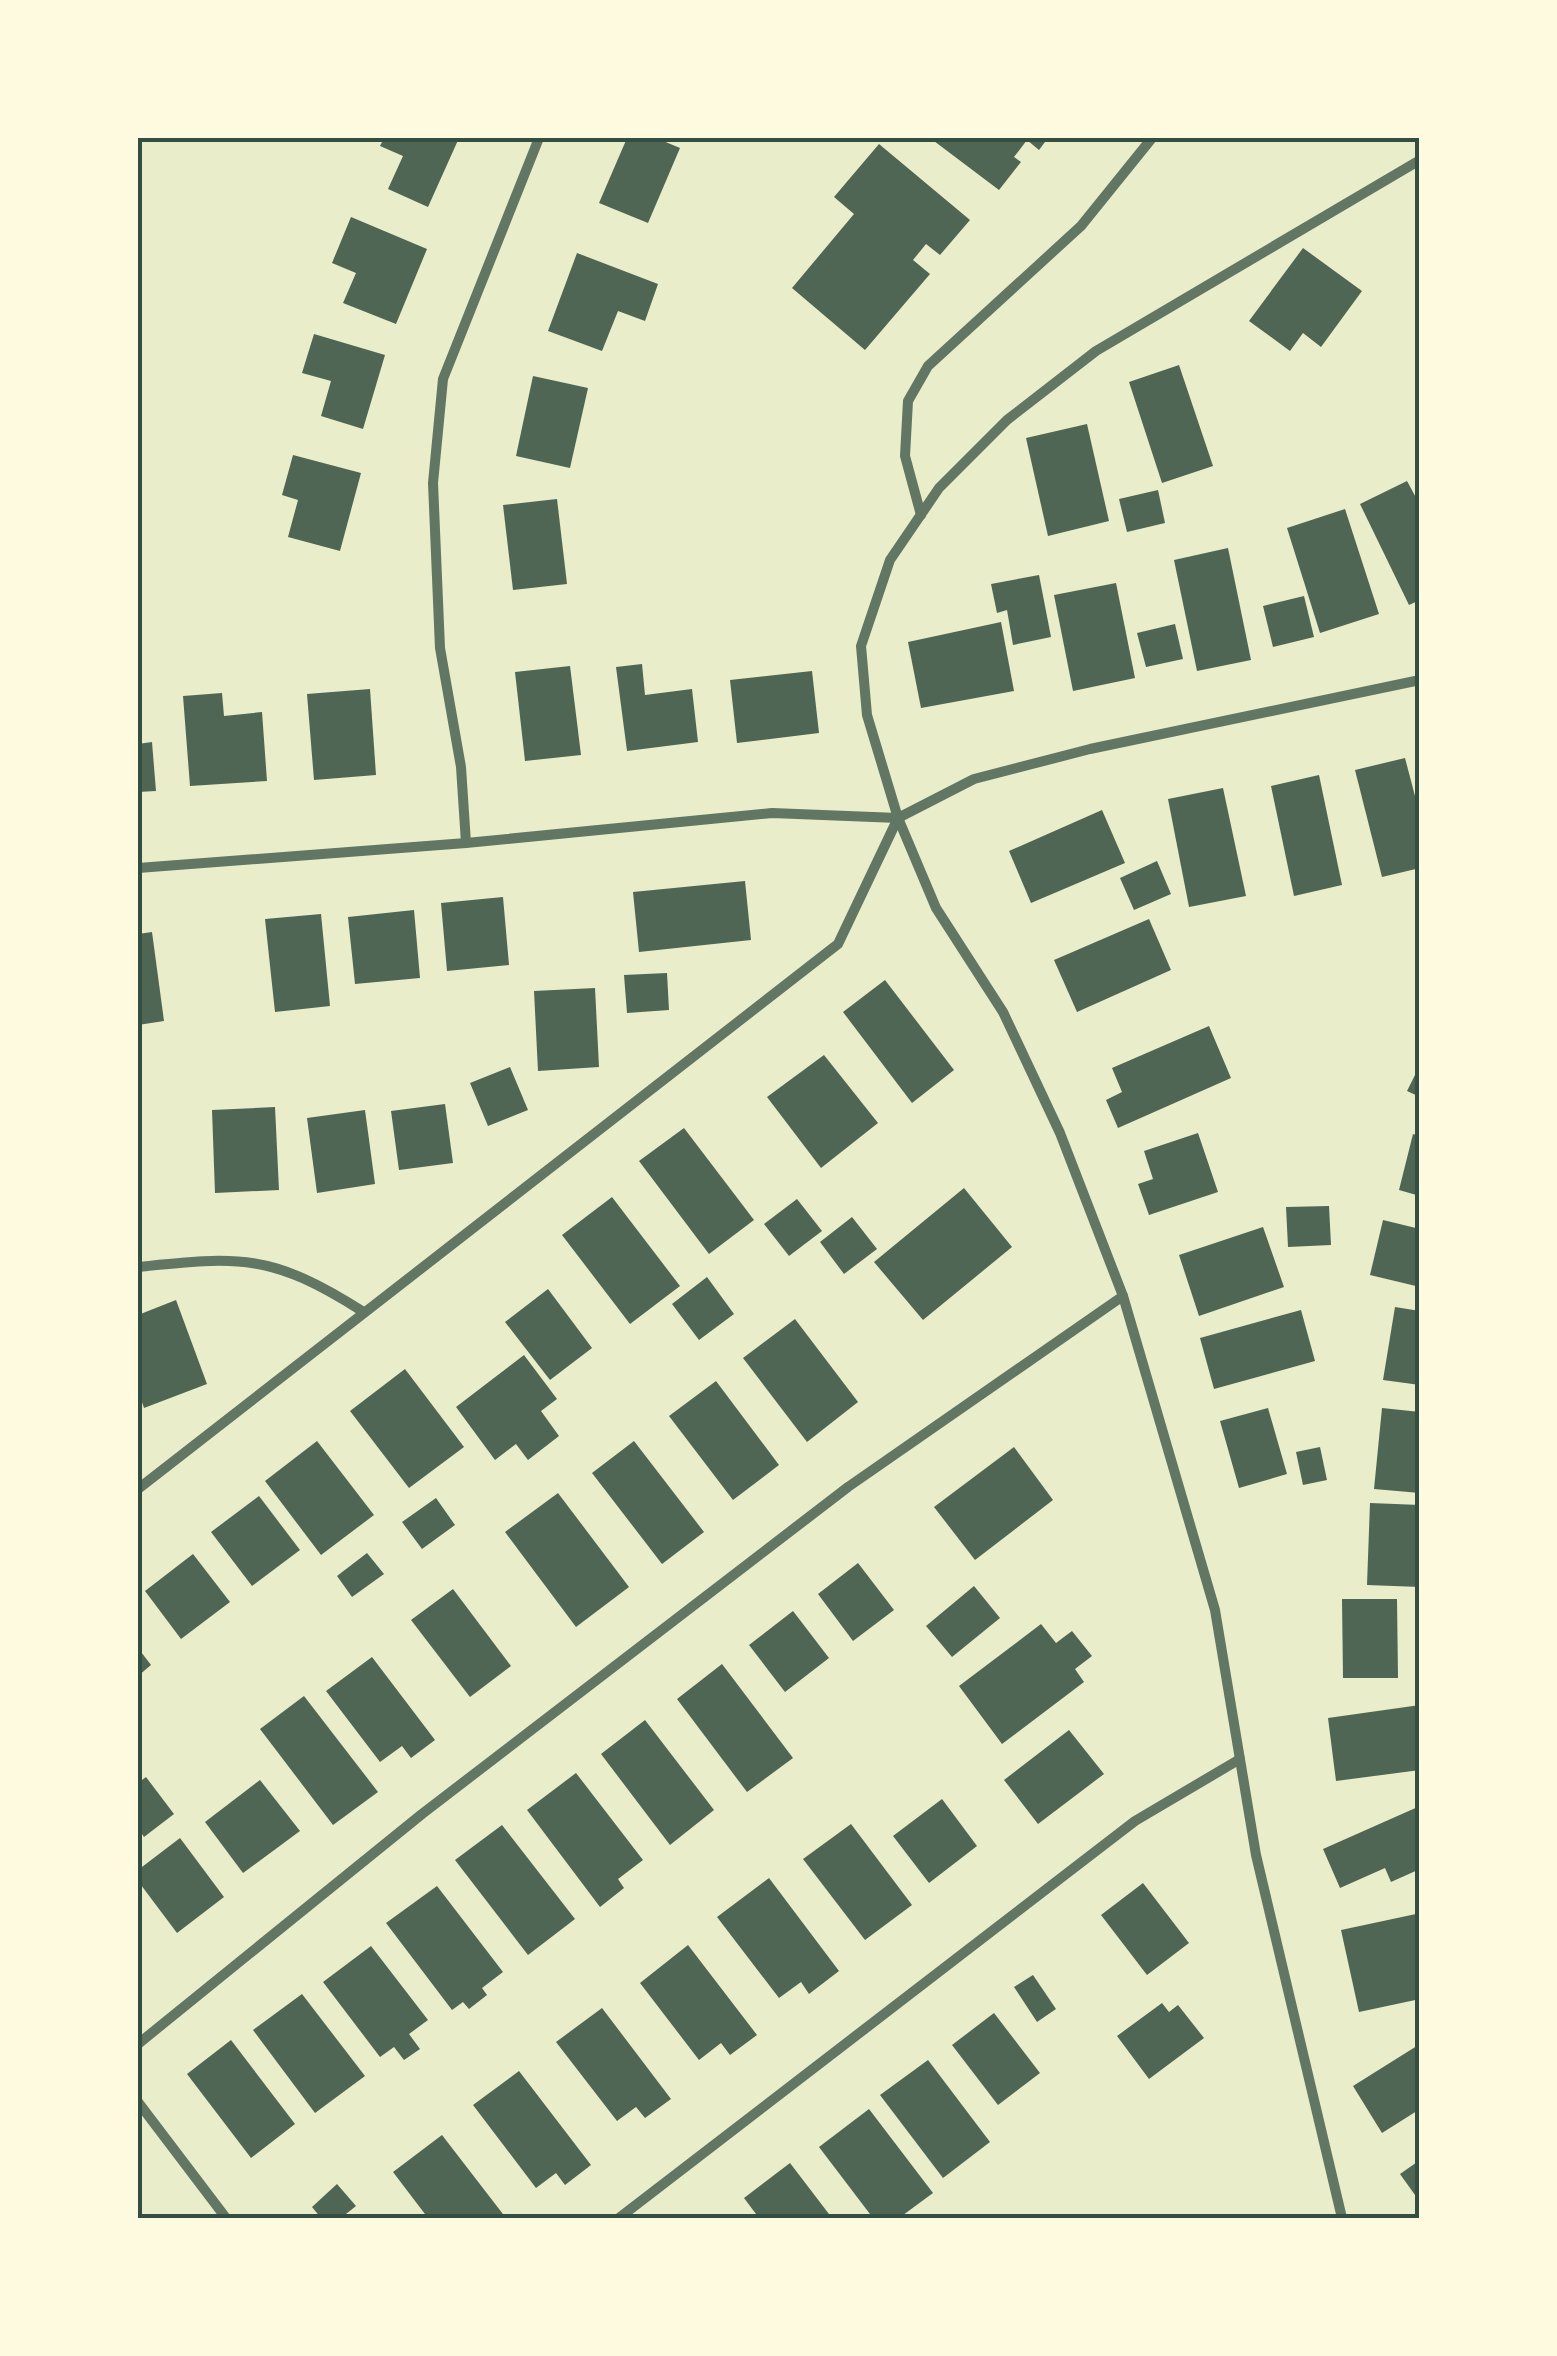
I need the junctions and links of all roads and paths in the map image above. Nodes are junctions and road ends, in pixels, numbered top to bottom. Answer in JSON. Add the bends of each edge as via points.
{"nodes":[{"id":1,"x":539,"y":138,"type":"edge"},
{"id":2,"x":1152,"y":138,"type":"edge"},
{"id":3,"x":1420,"y":160,"type":"edge"},
{"id":4,"x":921,"y":515,"type":"junction"},
{"id":5,"x":1420,"y":680,"type":"edge"},
{"id":6,"x":898,"y":818,"type":"junction"},
{"id":7,"x":466,"y":844,"type":"junction"},
{"id":8,"x":138,"y":868,"type":"edge"},
{"id":9,"x":138,"y":1266,"type":"edge"},
{"id":10,"x":1123,"y":1296,"type":"junction"},
{"id":11,"x":362,"y":1312,"type":"junction"},
{"id":12,"x":138,"y":1489,"type":"edge"},
{"id":13,"x":1240,"y":1759,"type":"junction"},
{"id":14,"x":138,"y":2044,"type":"edge"},
{"id":15,"x":138,"y":2102,"type":"edge"},
{"id":16,"x":226,"y":2218,"type":"edge"},
{"id":17,"x":619,"y":2218,"type":"edge"},
{"id":18,"x":1342,"y":2218,"type":"edge"}],
"edges":[{"from":1,"to":7,"type":"street","via":[[443,379],[433,483],[440,648],[461,767]]},
{"from":2,"to":4,"type":"street","via":[[1081,226],[928,366],[908,401],[905,456]]},
{"from":3,"to":4,"type":"street","via":[[1096,351],[1008,420]]},
{"from":4,"to":6,"type":"street","via":[[890,560],[861,646],[867,716]]},
{"from":5,"to":6,"type":"street","via":[[993,774]]},
{"from":6,"to":7,"type":"street","via":[[772,813]]},
{"from":6,"to":10,"type":"street","via":[[936,908],[1011,1030],[1060,1134]]},
{"from":6,"to":11,"type":"street","via":[[838,944]]},
{"from":7,"to":8,"type":"street"},
{"from":9,"to":11,"type":"street","via":[[230,1258],[305,1276]]},
{"from":10,"to":13,"type":"street","via":[[1215,1610]]},
{"from":10,"to":14,"type":"street","via":[[848,1487],[422,1814]]},
{"from":11,"to":12,"type":"street"},
{"from":13,"to":17,"type":"street","via":[[1135,1821]]},
{"from":13,"to":18,"type":"street","via":[[1256,1855]]},
{"from":15,"to":16,"type":"street"}]}
